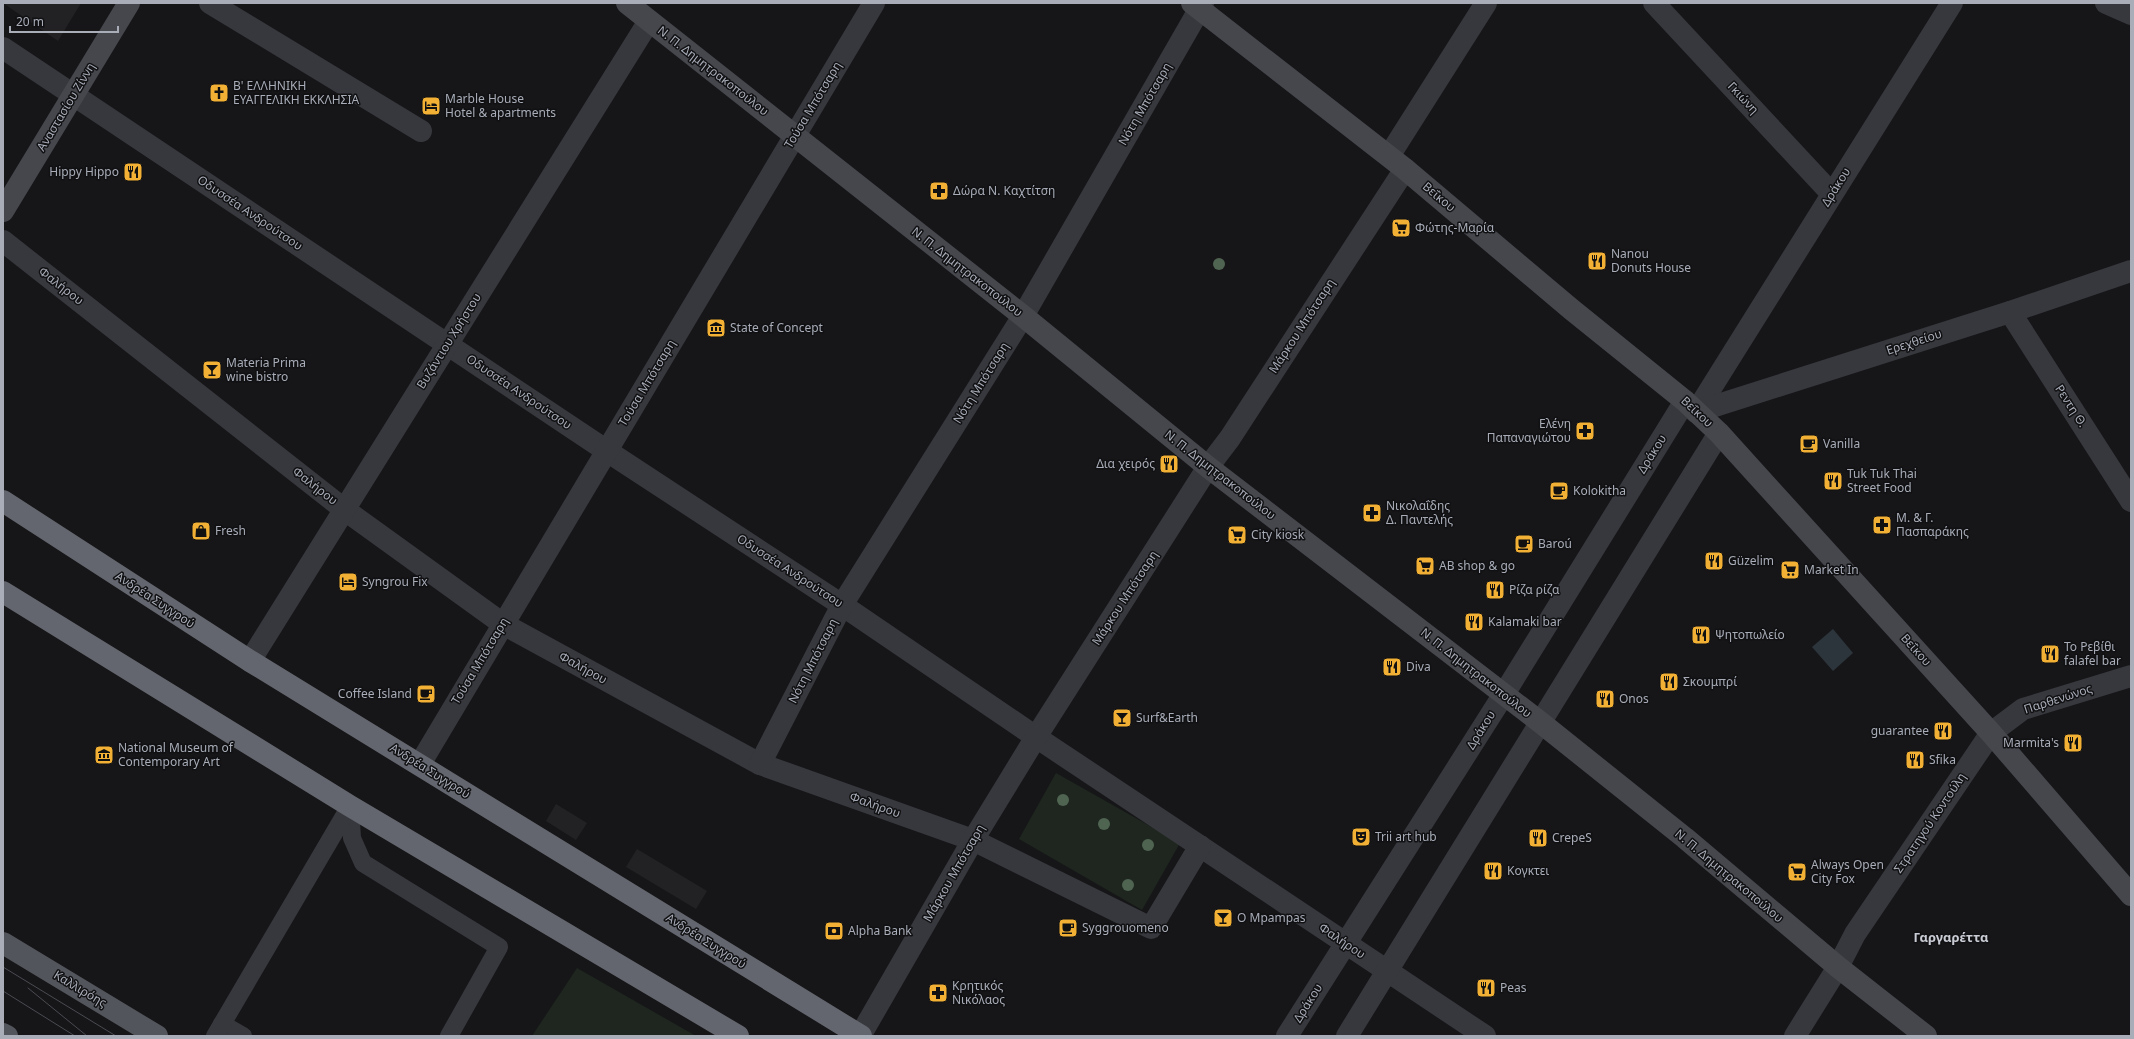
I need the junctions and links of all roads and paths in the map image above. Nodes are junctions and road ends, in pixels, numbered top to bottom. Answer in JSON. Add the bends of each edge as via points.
{"nodes":[{"id":1,"x":129,"y":3,"type":"edge"},
{"id":2,"x":210,"y":3,"type":"edge"},
{"id":3,"x":627,"y":3,"type":"edge"},
{"id":4,"x":874,"y":3,"type":"edge"},
{"id":5,"x":1486,"y":3,"type":"edge"},
{"id":6,"x":1654,"y":3,"type":"edge"},
{"id":7,"x":1952,"y":3,"type":"edge"},
{"id":8,"x":2106,"y":3,"type":"edge"},
{"id":9,"x":1198,"y":5,"type":"edge"},
{"id":10,"x":2131,"y":14,"type":"edge"},
{"id":11,"x":649,"y":21,"type":"junction"},
{"id":12,"x":3,"y":48,"type":"edge"},
{"id":13,"x":73,"y":95,"type":"junction"},
{"id":14,"x":421,"y":131,"type":"dead end"},
{"id":15,"x":794,"y":135,"type":"junction"},
{"id":16,"x":1397,"y":162,"type":"junction"},
{"id":17,"x":1831,"y":193,"type":"junction"},
{"id":18,"x":3,"y":211,"type":"edge"},
{"id":19,"x":3,"y":241,"type":"edge"},
{"id":20,"x":2131,"y":271,"type":"edge"},
{"id":21,"x":2010,"y":312,"type":"junction"},
{"id":22,"x":1023,"y":316,"type":"junction"},
{"id":23,"x":447,"y":344,"type":"junction"},
{"id":24,"x":1690,"y":406,"type":"junction"},
{"id":25,"x":1719,"y":433,"type":"junction"},
{"id":26,"x":606,"y":451,"type":"junction"},
{"id":27,"x":1208,"y":467,"type":"junction"},
{"id":28,"x":3,"y":501,"type":"edge"},
{"id":29,"x":2131,"y":501,"type":"edge"},
{"id":30,"x":345,"y":510,"type":"junction"},
{"id":31,"x":3,"y":592,"type":"edge"},
{"id":32,"x":842,"y":605,"type":"junction"},
{"id":33,"x":503,"y":624,"type":"junction"},
{"id":34,"x":250,"y":661,"type":"junction"},
{"id":35,"x":2131,"y":676,"type":"edge"},
{"id":36,"x":1504,"y":694,"type":"junction"},
{"id":37,"x":1540,"y":722,"type":"junction"},
{"id":38,"x":1991,"y":733,"type":"junction"},
{"id":39,"x":1036,"y":737,"type":"junction"},
{"id":40,"x":420,"y":764,"type":"junction"},
{"id":41,"x":760,"y":764,"type":"junction"},
{"id":42,"x":350,"y":806,"type":"junction"},
{"id":43,"x":973,"y":840,"type":"junction"},
{"id":44,"x":1200,"y":846,"type":"junction"},
{"id":45,"x":2131,"y":895,"type":"edge"},
{"id":46,"x":3,"y":943,"type":"edge"},
{"id":47,"x":1346,"y":943,"type":"junction"},
{"id":48,"x":1838,"y":967,"type":"junction"},
{"id":49,"x":1387,"y":971,"type":"junction"},
{"id":50,"x":219,"y":1030,"type":"edge"},
{"id":51,"x":3,"y":1034,"type":"edge"},
{"id":52,"x":7,"y":1036,"type":"edge"},
{"id":53,"x":157,"y":1036,"type":"edge"},
{"id":54,"x":243,"y":1036,"type":"edge"},
{"id":55,"x":450,"y":1036,"type":"edge"},
{"id":56,"x":738,"y":1036,"type":"edge"},
{"id":57,"x":860,"y":1036,"type":"edge"},
{"id":58,"x":1287,"y":1036,"type":"edge"},
{"id":59,"x":1347,"y":1036,"type":"edge"},
{"id":60,"x":1485,"y":1036,"type":"edge"},
{"id":61,"x":1795,"y":1036,"type":"edge"},
{"id":62,"x":1926,"y":1036,"type":"edge"}],
"edges":[{"from":1,"to":13,"type":"street","name":"Αναστασίου Ζίννη"},
{"from":2,"to":14,"type":"street"},
{"from":3,"to":11,"type":"street","name":"Ν. Π. Δημητρακοπούλου"},
{"from":4,"to":15,"type":"street","name":"Τούσα Μπότσαρη"},
{"from":5,"to":16,"type":"street","name":"Μάρκου Μπότσαρη"},
{"from":6,"to":17,"type":"street","name":"Γκιώνη"},
{"from":7,"to":17,"type":"street","name":"Δράκου"},
{"from":8,"to":10,"type":"street"},
{"from":9,"to":16,"type":"street","name":"Βεΐκου"},
{"from":9,"to":22,"type":"street","name":"Νότη Μπότσαρη"},
{"from":11,"to":15,"type":"street","name":"Ν. Π. Δημητρακοπούλου"},
{"from":11,"to":23,"type":"street","name":"Βυζάντιου Χρήστου"},
{"from":12,"to":13,"type":"street","name":"Οδυσσέα Ανδρούτσου"},
{"from":13,"to":18,"type":"street","name":"Αναστασίου Ζίννη"},
{"from":13,"to":23,"type":"street","name":"Οδυσσέα Ανδρούτσου"},
{"from":15,"to":22,"type":"street","name":"Ν. Π. Δημητρακοπούλου"},
{"from":15,"to":26,"type":"street","name":"Τούσα Μπότσαρη"},
{"from":16,"to":24,"type":"street","name":"Βεΐκου"},
{"from":16,"to":27,"type":"street","name":"Μάρκου Μπότσαρη","via":[[1230,438]]},
{"from":17,"to":24,"type":"street","name":"Δράκου"},
{"from":19,"to":30,"type":"street","name":"Φαλήρου"},
{"from":20,"to":21,"type":"street","name":"Ερεχθείου"},
{"from":21,"to":24,"type":"street","name":"Ερεχθείου"},
{"from":21,"to":29,"type":"street","name":"Ρεντη Θ."},
{"from":22,"to":27,"type":"street","name":"Ν. Π. Δημητρακοπούλου"},
{"from":22,"to":32,"type":"street","name":"Νότη Μπότσαρη"},
{"from":23,"to":26,"type":"street","name":"Οδυσσέα Ανδρούτσου"},
{"from":23,"to":30,"type":"street","name":"Βυζάντιου Χρήστου"},
{"from":24,"to":25,"type":"street","name":"Βεΐκου"},
{"from":24,"to":36,"type":"street","name":"Δράκου"},
{"from":25,"to":37,"type":"street"},
{"from":25,"to":38,"type":"street","name":"Βεΐκου"},
{"from":26,"to":32,"type":"street","name":"Οδυσσέα Ανδρούτσου"},
{"from":26,"to":33,"type":"street","name":"Τούσα Μπότσαρη"},
{"from":27,"to":36,"type":"street","name":"Ν. Π. Δημητρακοπούλου"},
{"from":27,"to":39,"type":"street","name":"Μάρκου Μπότσαρη"},
{"from":28,"to":34,"type":"highway","name":"Ανδρέα Συγγρού"},
{"from":30,"to":33,"type":"street","name":"Φαλήρου"},
{"from":30,"to":34,"type":"street","name":"Βυζάντιου Χρήστου"},
{"from":31,"to":42,"type":"highway"},
{"from":32,"to":39,"type":"street","name":"Οδυσσέα Ανδρούτσου"},
{"from":32,"to":41,"type":"street","name":"Νότη Μπότσαρη"},
{"from":33,"to":40,"type":"street","name":"Τούσα Μπότσαρη"},
{"from":33,"to":41,"type":"street","name":"Φαλήρου"},
{"from":34,"to":40,"type":"highway","name":"Ανδρέα Συγγρού"},
{"from":35,"to":38,"type":"street","name":"Παρθενώνος","via":[[2023,710]]},
{"from":36,"to":37,"type":"street","name":"Ν. Π. Δημητρακοπούλου"},
{"from":36,"to":47,"type":"street","name":"Δράκου"},
{"from":37,"to":48,"type":"street","name":"Ν. Π. Δημητρακοπούλου","via":[[1685,838]]},
{"from":37,"to":49,"type":"street"},
{"from":38,"to":45,"type":"street","name":"Βεΐκου"},
{"from":38,"to":48,"type":"street","name":"Στρατηγού Κοντούλη","via":[[1855,934]]},
{"from":39,"to":43,"type":"street","name":"Μάρκου Μπότσαρη"},
{"from":39,"to":44,"type":"street","name":"Φαλήρου"},
{"from":40,"to":57,"type":"highway","name":"Ανδρέα Συγγρού"},
{"from":41,"to":43,"type":"street","name":"Φαλήρου"},
{"from":42,"to":50,"type":"lane"},
{"from":42,"to":55,"type":"lane","via":[[352,838],[363,863],[499,947]]},
{"from":42,"to":56,"type":"highway"},
{"from":43,"to":44,"type":"street","name":"Φαλήρου","via":[[1151,928]]},
{"from":43,"to":57,"type":"street","name":"Μάρκου Μπότσαρη"},
{"from":44,"to":47,"type":"street","name":"Φαλήρου"},
{"from":46,"to":53,"type":"main road","name":"Καλλιρόης"},
{"from":47,"to":49,"type":"street","name":"Φαλήρου"},
{"from":47,"to":58,"type":"street","name":"Δράκου"},
{"from":48,"to":61,"type":"street","name":"Στρατηγού Κοντούλη"},
{"from":48,"to":62,"type":"street","name":"Ν. Π. Δημητρακοπούλου"},
{"from":49,"to":59,"type":"street"},
{"from":49,"to":60,"type":"street","name":"Φαλήρου"},
{"from":50,"to":54,"type":"lane"},
{"from":51,"to":52,"type":"main road"}]}
